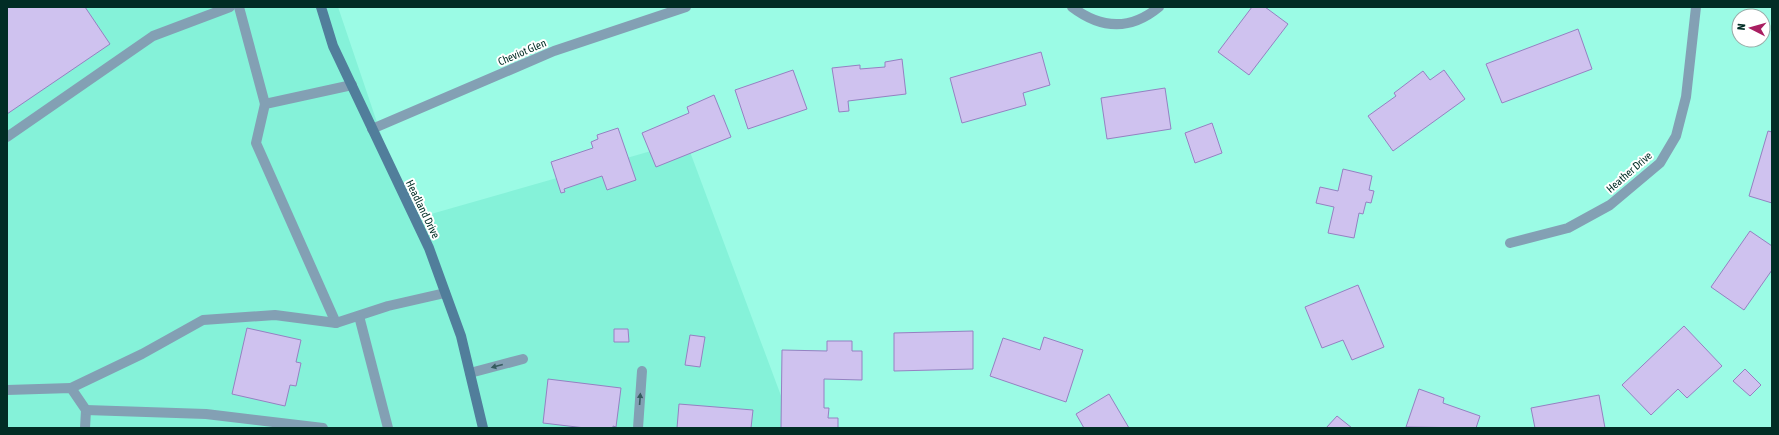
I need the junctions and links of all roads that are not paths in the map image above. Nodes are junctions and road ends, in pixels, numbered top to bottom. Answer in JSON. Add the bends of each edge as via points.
{"nodes":[{"id":1,"x":230,"y":7,"type":"edge"},
{"id":2,"x":239,"y":7,"type":"edge"},
{"id":3,"x":321,"y":7,"type":"edge"},
{"id":4,"x":686,"y":7,"type":"edge"},
{"id":5,"x":1072,"y":7,"type":"edge"},
{"id":6,"x":1159,"y":7,"type":"edge"},
{"id":7,"x":1696,"y":7,"type":"edge"},
{"id":8,"x":352,"y":85,"type":"junction"},
{"id":9,"x":265,"y":104,"type":"junction"},
{"id":10,"x":372,"y":129,"type":"junction"},
{"id":11,"x":7,"y":137,"type":"edge"},
{"id":12,"x":1510,"y":243,"type":"dead end"},
{"id":13,"x":445,"y":293,"type":"junction"},
{"id":14,"x":359,"y":316,"type":"junction"},
{"id":15,"x":336,"y":323,"type":"junction"},
{"id":16,"x":524,"y":359,"type":"dead end"},
{"id":17,"x":642,"y":371,"type":"dead end"},
{"id":18,"x":470,"y":373,"type":"junction"},
{"id":19,"x":71,"y":388,"type":"junction"},
{"id":20,"x":7,"y":390,"type":"edge"},
{"id":21,"x":86,"y":410,"type":"junction"},
{"id":22,"x":85,"y":428,"type":"edge"},
{"id":23,"x":323,"y":428,"type":"edge"},
{"id":24,"x":388,"y":428,"type":"edge"},
{"id":25,"x":483,"y":428,"type":"edge"},
{"id":26,"x":638,"y":428,"type":"edge"}],
"edges":[{"from":1,"to":11,"type":"street","via":[[153,36]]},
{"from":2,"to":9,"type":"street"},
{"from":3,"to":8,"type":"main road","name":"Headland Drive","via":[[333,46]]},
{"from":4,"to":10,"type":"street","name":"Cheviot Glen","via":[[554,52]]},
{"from":5,"to":6,"type":"street","via":[[1086,17],[1101,23],[1117,25],[1149,16]]},
{"from":7,"to":12,"type":"street","name":"Heather Drive","via":[[1686,97],[1676,136],[1660,163],[1610,205],[1574,225]]},
{"from":8,"to":9,"type":"street"},
{"from":8,"to":10,"type":"main road","name":"Headland Drive"},
{"from":9,"to":15,"type":"street","via":[[256,143]]},
{"from":10,"to":13,"type":"main road","name":"Headland Drive","via":[[429,248]]},
{"from":13,"to":14,"type":"street","via":[[388,306]]},
{"from":13,"to":18,"type":"main road","name":"Headland Drive","via":[[461,336]]},
{"from":14,"to":15,"type":"street"},
{"from":14,"to":24,"type":"street"},
{"from":15,"to":19,"type":"street","via":[[275,315],[203,320],[142,354]]},
{"from":16,"to":18,"type":"street","one_way":true},
{"from":26,"to":17,"type":"street","one_way":true},
{"from":18,"to":25,"type":"main road","name":"Headland Drive"},
{"from":19,"to":20,"type":"street"},
{"from":19,"to":21,"type":"street"},
{"from":21,"to":22,"type":"street"},
{"from":21,"to":23,"type":"street","via":[[206,414]]}]}
